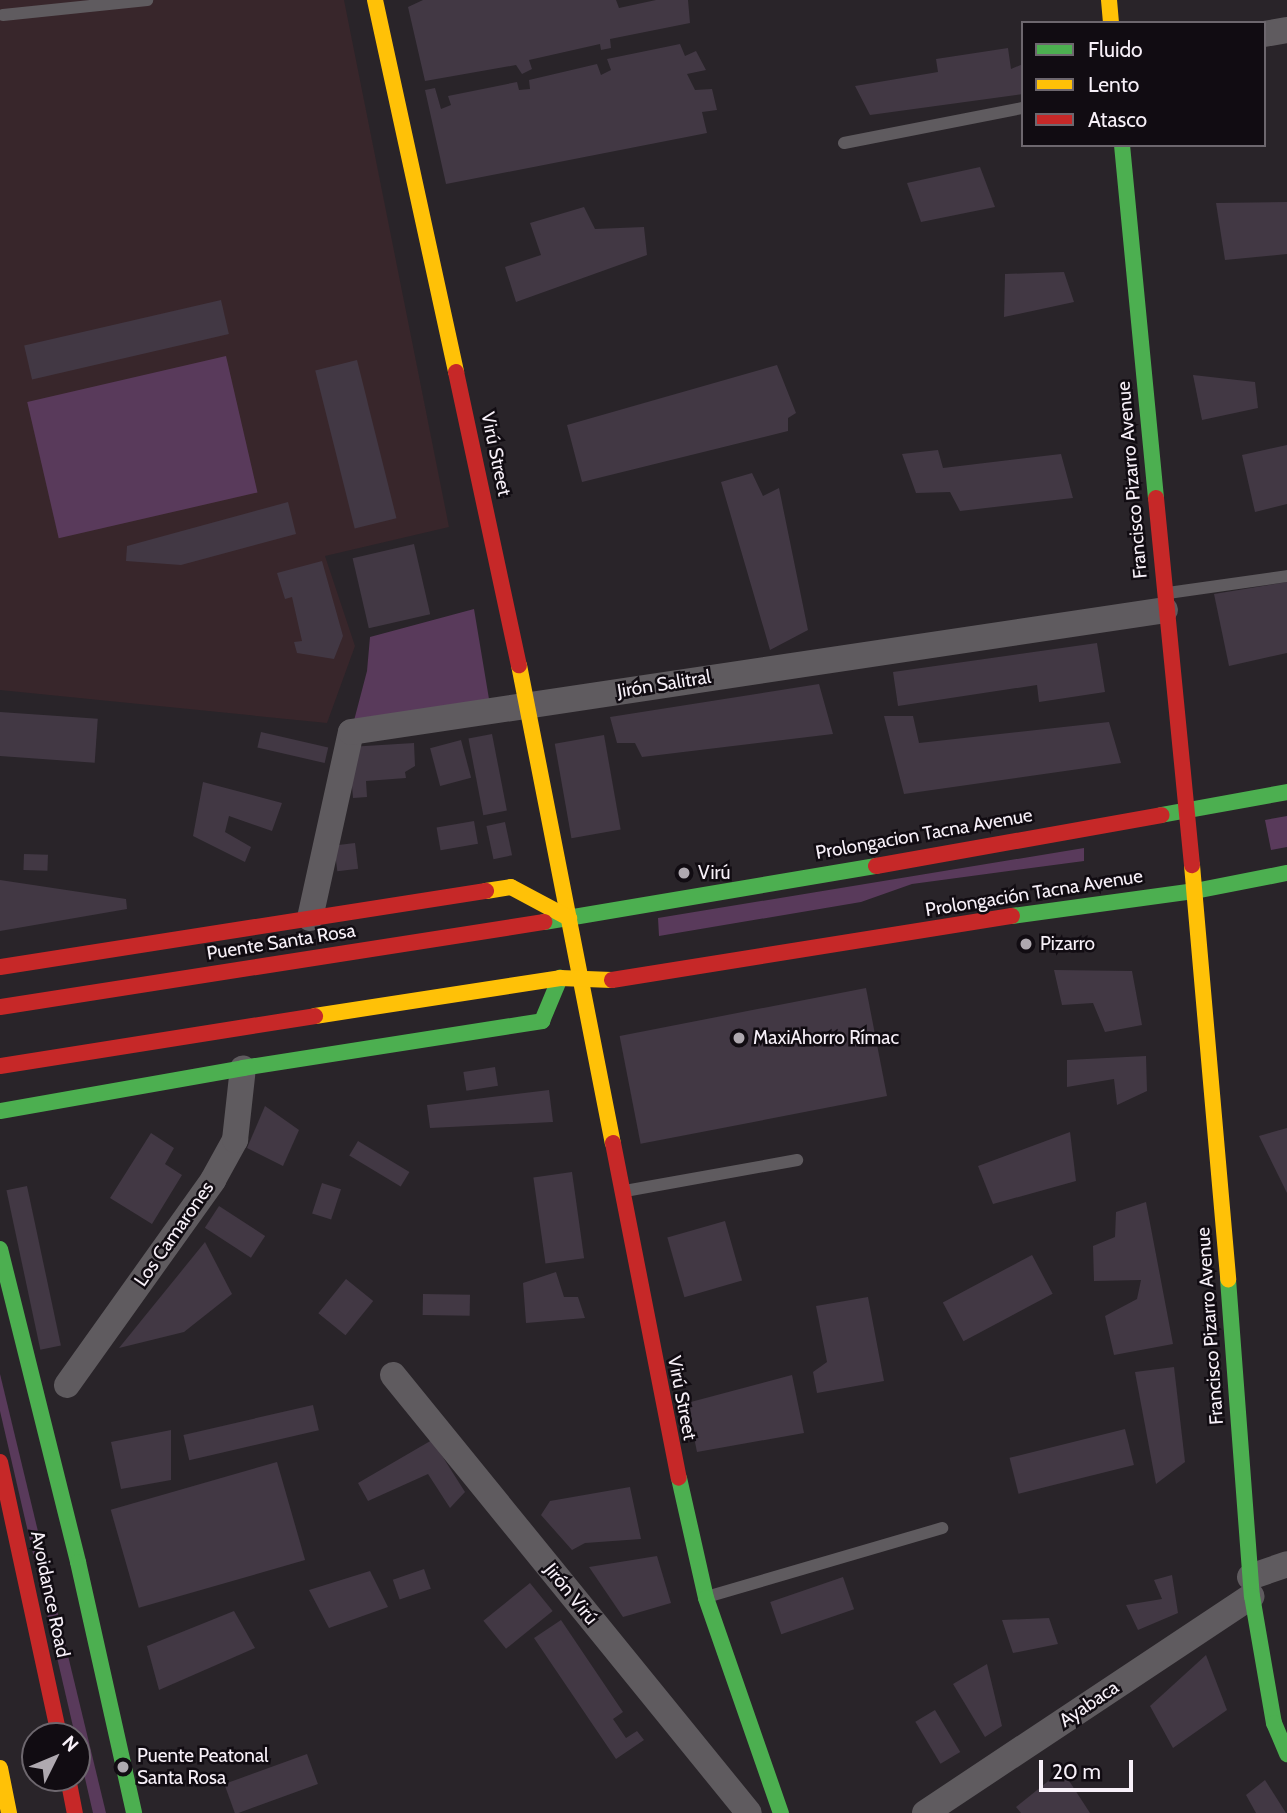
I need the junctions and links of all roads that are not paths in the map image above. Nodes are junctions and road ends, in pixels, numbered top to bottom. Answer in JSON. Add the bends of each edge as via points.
{"nodes":[{"id":1,"x":148,"y":0,"type":"edge"},
{"id":2,"x":375,"y":0,"type":"edge"},
{"id":3,"x":1109,"y":0,"type":"edge"},
{"id":4,"x":3,"y":15,"type":"dead end"},
{"id":5,"x":1111,"y":21,"type":"edge"},
{"id":6,"x":1287,"y":30,"type":"edge"},
{"id":7,"x":1266,"y":34,"type":"edge"},
{"id":8,"x":1021,"y":108,"type":"edge"},
{"id":9,"x":844,"y":143,"type":"dead end"},
{"id":10,"x":1122,"y":147,"type":"edge"},
{"id":11,"x":1287,"y":576,"type":"edge"},
{"id":12,"x":1165,"y":602,"type":"junction"},
{"id":13,"x":527,"y":705,"type":"junction"},
{"id":14,"x":1287,"y":792,"type":"edge"},
{"id":15,"x":1187,"y":811,"type":"junction"},
{"id":16,"x":1287,"y":873,"type":"edge"},
{"id":17,"x":1195,"y":891,"type":"junction"},
{"id":18,"x":310,"y":918,"type":"junction"},
{"id":19,"x":569,"y":918,"type":"junction"},
{"id":20,"x":0,"y":967,"type":"edge"},
{"id":21,"x":560,"y":978,"type":"junction"},
{"id":22,"x":582,"y":980,"type":"junction"},
{"id":23,"x":0,"y":1007,"type":"edge"},
{"id":24,"x":0,"y":1066,"type":"edge"},
{"id":25,"x":243,"y":1068,"type":"junction"},
{"id":26,"x":0,"y":1111,"type":"edge"},
{"id":27,"x":797,"y":1160,"type":"dead end"},
{"id":28,"x":621,"y":1191,"type":"junction"},
{"id":29,"x":0,"y":1249,"type":"edge"},
{"id":30,"x":393,"y":1376,"type":"dead end"},
{"id":31,"x":67,"y":1385,"type":"dead end"},
{"id":32,"x":0,"y":1462,"type":"edge"},
{"id":33,"x":942,"y":1528,"type":"dead end"},
{"id":34,"x":1287,"y":1564,"type":"edge"},
{"id":35,"x":1251,"y":1586,"type":"junction"},
{"id":36,"x":706,"y":1598,"type":"junction"},
{"id":37,"x":1287,"y":1698,"type":"edge"},
{"id":38,"x":1270,"y":1701,"type":"junction"},
{"id":39,"x":56,"y":1722,"type":"edge"},
{"id":40,"x":1287,"y":1754,"type":"edge"},
{"id":41,"x":0,"y":1768,"type":"edge"},
{"id":42,"x":71,"y":1792,"type":"edge"},
{"id":43,"x":9,"y":1813,"type":"edge"},
{"id":44,"x":75,"y":1813,"type":"edge"},
{"id":45,"x":134,"y":1813,"type":"edge"},
{"id":46,"x":748,"y":1813,"type":"edge"},
{"id":47,"x":781,"y":1813,"type":"edge"},
{"id":48,"x":925,"y":1813,"type":"edge"}],
"edges":[{"from":1,"to":4,"type":"lane"},
{"from":2,"to":13,"type":"main road","name":"Virú Street"},
{"from":3,"to":5,"type":"main road"},
{"from":6,"to":7,"type":"street"},
{"from":8,"to":9,"type":"lane"},
{"from":10,"to":12,"type":"main road","name":"Francisco Pizarro Avenue"},
{"from":11,"to":12,"type":"lane"},
{"from":12,"to":13,"type":"street","name":"Jirón Salitral"},
{"from":12,"to":15,"type":"main road","name":"Francisco Pizarro Avenue"},
{"from":13,"to":18,"type":"street","name":"Jirón Salitral","via":[[351,732]]},
{"from":13,"to":19,"type":"main road","name":"Virú Street"},
{"from":14,"to":15,"type":"main road","name":"Prolongacion Tacna Avenue"},
{"from":15,"to":17,"type":"main road","name":"Francisco Pizarro Avenue"},
{"from":15,"to":19,"type":"main road","name":"Prolongacion Tacna Avenue"},
{"from":16,"to":17,"type":"main road"},
{"from":17,"to":22,"type":"main road","name":"Prolongación Tacna Avenue","via":[[613,980]]},
{"from":17,"to":35,"type":"main road","name":"Francisco Pizarro Avenue"},
{"from":18,"to":19,"type":"main road","via":[[512,887]]},
{"from":18,"to":20,"type":"main road"},
{"from":19,"to":22,"type":"main road"},
{"from":19,"to":23,"type":"main road","name":"Puente Santa Rosa"},
{"from":21,"to":22,"type":"main road","name":"Prolongación Tacna Avenue"},
{"from":21,"to":24,"type":"main road"},
{"from":21,"to":25,"type":"main road","via":[[542,1021]]},
{"from":22,"to":28,"type":"main road","name":"Virú Street"},
{"from":25,"to":26,"type":"main road"},
{"from":25,"to":31,"type":"street","name":"Los Camarones","via":[[235,1140],[213,1180]]},
{"from":27,"to":28,"type":"lane"},
{"from":28,"to":36,"type":"main road","name":"Virú Street","via":[[670,1448]]},
{"from":29,"to":45,"type":"main road"},
{"from":30,"to":46,"type":"street","name":"Jirón Virú"},
{"from":32,"to":39,"type":"main road","name":"Avoidance Road"},
{"from":33,"to":36,"type":"lane"},
{"from":34,"to":35,"type":"street","name":"Ayabaca"},
{"from":35,"to":38,"type":"main road","name":"Francisco Pizarro Avenue"},
{"from":35,"to":48,"type":"street","name":"Ayabaca"},
{"from":36,"to":47,"type":"main road","name":"Virú Street"},
{"from":37,"to":38,"type":"lane"},
{"from":38,"to":40,"type":"main road","name":"Francisco Pizarro Avenue"},
{"from":41,"to":43,"type":"main road"},
{"from":42,"to":44,"type":"main road"}]}
